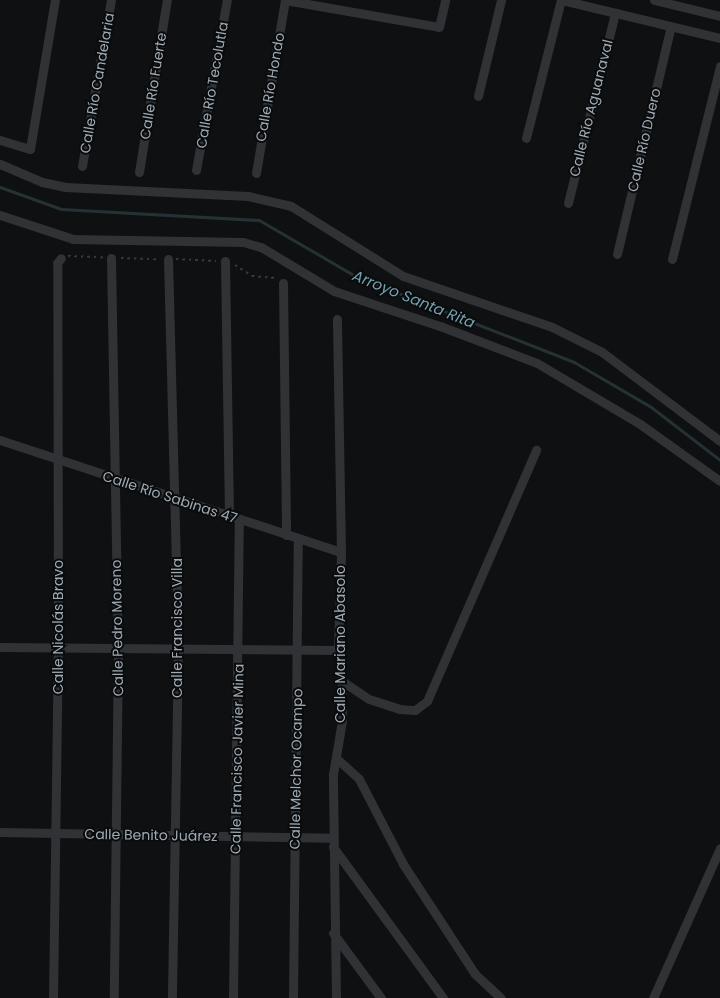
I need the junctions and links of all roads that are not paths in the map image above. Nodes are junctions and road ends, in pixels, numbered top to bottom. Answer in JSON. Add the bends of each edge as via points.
{"nodes":[{"id":1,"x":55,"y":0,"type":"edge"},
{"id":2,"x":112,"y":0,"type":"edge"},
{"id":3,"x":168,"y":0,"type":"edge"},
{"id":4,"x":227,"y":0,"type":"edge"},
{"id":5,"x":285,"y":0,"type":"edge"},
{"id":6,"x":445,"y":0,"type":"edge"},
{"id":7,"x":501,"y":0,"type":"edge"},
{"id":8,"x":562,"y":0,"type":"edge"},
{"id":9,"x":654,"y":0,"type":"edge"},
{"id":10,"x":681,"y":3,"type":"edge"},
{"id":11,"x":615,"y":13,"type":"junction"},
{"id":12,"x":720,"y":16,"type":"edge"},
{"id":13,"x":671,"y":26,"type":"junction"},
{"id":14,"x":720,"y":38,"type":"edge"},
{"id":15,"x":720,"y":66,"type":"edge"},
{"id":16,"x":478,"y":96,"type":"dead end"},
{"id":17,"x":526,"y":138,"type":"dead end"},
{"id":18,"x":0,"y":140,"type":"edge"},
{"id":19,"x":0,"y":164,"type":"edge"},
{"id":20,"x":82,"y":166,"type":"dead end"},
{"id":21,"x":196,"y":170,"type":"dead end"},
{"id":22,"x":139,"y":172,"type":"dead end"},
{"id":23,"x":256,"y":173,"type":"dead end"},
{"id":24,"x":568,"y":203,"type":"dead end"},
{"id":25,"x":0,"y":215,"type":"edge"},
{"id":26,"x":617,"y":254,"type":"dead end"},
{"id":27,"x":61,"y":258,"type":"dead end"},
{"id":28,"x":111,"y":258,"type":"dead end"},
{"id":29,"x":168,"y":259,"type":"dead end"},
{"id":30,"x":672,"y":259,"type":"dead end"},
{"id":31,"x":225,"y":261,"type":"dead end"},
{"id":32,"x":283,"y":283,"type":"dead end"},
{"id":33,"x":337,"y":319,"type":"dead end"},
{"id":34,"x":0,"y":440,"type":"edge"},
{"id":35,"x":720,"y":441,"type":"edge"},
{"id":36,"x":536,"y":450,"type":"dead end"},
{"id":37,"x":58,"y":461,"type":"junction"},
{"id":38,"x":114,"y":479,"type":"junction"},
{"id":39,"x":720,"y":481,"type":"edge"},
{"id":40,"x":174,"y":498,"type":"junction"},
{"id":41,"x":229,"y":516,"type":"junction"},
{"id":42,"x":239,"y":520,"type":"junction"},
{"id":43,"x":286,"y":535,"type":"junction"},
{"id":44,"x":298,"y":539,"type":"junction"},
{"id":45,"x":340,"y":552,"type":"junction"},
{"id":46,"x":0,"y":647,"type":"edge"},
{"id":47,"x":58,"y":648,"type":"junction"},
{"id":48,"x":118,"y":649,"type":"junction"},
{"id":49,"x":178,"y":649,"type":"junction"},
{"id":50,"x":239,"y":650,"type":"junction"},
{"id":51,"x":298,"y":650,"type":"junction"},
{"id":52,"x":338,"y":650,"type":"junction"},
{"id":53,"x":342,"y":682,"type":"junction"},
{"id":54,"x":336,"y":758,"type":"junction"},
{"id":55,"x":0,"y":832,"type":"edge"},
{"id":56,"x":56,"y":834,"type":"junction"},
{"id":57,"x":116,"y":835,"type":"junction"},
{"id":58,"x":175,"y":836,"type":"junction"},
{"id":59,"x":236,"y":836,"type":"junction"},
{"id":60,"x":295,"y":837,"type":"junction"},
{"id":61,"x":333,"y":842,"type":"junction"},
{"id":62,"x":720,"y":848,"type":"edge"},
{"id":63,"x":333,"y":933,"type":"junction"},
{"id":64,"x":53,"y":998,"type":"edge"},
{"id":65,"x":114,"y":998,"type":"edge"},
{"id":66,"x":172,"y":998,"type":"edge"},
{"id":67,"x":233,"y":998,"type":"edge"},
{"id":68,"x":293,"y":998,"type":"edge"},
{"id":69,"x":336,"y":998,"type":"edge"},
{"id":70,"x":381,"y":998,"type":"edge"},
{"id":71,"x":443,"y":998,"type":"edge"},
{"id":72,"x":501,"y":998,"type":"edge"},
{"id":73,"x":653,"y":998,"type":"edge"}],
"edges":[{"from":1,"to":18,"type":"street","via":[[30,149]]},
{"from":2,"to":20,"type":"street","name":"Calle Río Candelaria"},
{"from":3,"to":22,"type":"street","name":"Calle Río Fuerte"},
{"from":4,"to":21,"type":"street","name":"Calle Río Tecolutla"},
{"from":5,"to":6,"type":"street","via":[[439,27]]},
{"from":5,"to":23,"type":"street","name":"Calle Río Hondo"},
{"from":7,"to":16,"type":"street"},
{"from":8,"to":11,"type":"street"},
{"from":8,"to":17,"type":"street"},
{"from":9,"to":10,"type":"street"},
{"from":10,"to":12,"type":"street"},
{"from":11,"to":13,"type":"street"},
{"from":11,"to":24,"type":"street","name":"Calle Río Aguanaval"},
{"from":13,"to":14,"type":"street"},
{"from":13,"to":26,"type":"street","name":"Calle Río Duero"},
{"from":15,"to":30,"type":"street"},
{"from":19,"to":35,"type":"street","via":[[42,182],[65,187],[248,196],[291,206],[404,276],[552,327],[602,352]]},
{"from":25,"to":39,"type":"street","via":[[73,239],[233,242],[262,246],[334,291],[537,363],[640,424]]},
{"from":27,"to":37,"type":"street","name":"Calle Nicolás Bravo","via":[[57,263]]},
{"from":28,"to":38,"type":"street","name":"Calle Pedro Moreno"},
{"from":29,"to":40,"type":"street","name":"Calle Francisco Villa"},
{"from":31,"to":41,"type":"street"},
{"from":32,"to":43,"type":"street"},
{"from":33,"to":45,"type":"street","name":"Calle Mariano Abasolo"},
{"from":34,"to":37,"type":"street","name":"Calle Río Sabinas 47"},
{"from":36,"to":53,"type":"street","via":[[426,700],[415,710],[399,710],[369,699]]},
{"from":37,"to":38,"type":"street","name":"Calle Río Sabinas 47"},
{"from":37,"to":47,"type":"street","name":"Calle Nicolás Bravo"},
{"from":38,"to":40,"type":"street","name":"Calle Río Sabinas 47"},
{"from":38,"to":48,"type":"street","name":"Calle Pedro Moreno"},
{"from":40,"to":41,"type":"street","name":"Calle Río Sabinas 47"},
{"from":40,"to":49,"type":"street","name":"Calle Francisco Villa","via":[[177,510]]},
{"from":41,"to":42,"type":"street","name":"Calle Río Sabinas 47"},
{"from":42,"to":43,"type":"street","name":"Calle Río Sabinas 47"},
{"from":42,"to":50,"type":"street","name":"Calle Francisco Javier Mina"},
{"from":43,"to":44,"type":"street","name":"Calle Río Sabinas 47"},
{"from":44,"to":45,"type":"street","name":"Calle Río Sabinas 47"},
{"from":44,"to":51,"type":"street","name":"Calle Melchor Ocampo"},
{"from":45,"to":52,"type":"street","name":"Calle Mariano Abasolo"},
{"from":46,"to":47,"type":"street"},
{"from":47,"to":48,"type":"street"},
{"from":47,"to":56,"type":"street","name":"Calle Nicolás Bravo"},
{"from":48,"to":49,"type":"street"},
{"from":48,"to":57,"type":"street","name":"Calle Pedro Moreno"},
{"from":49,"to":50,"type":"street"},
{"from":49,"to":58,"type":"street","name":"Calle Francisco Villa"},
{"from":50,"to":51,"type":"street"},
{"from":50,"to":59,"type":"street","name":"Calle Francisco Javier Mina"},
{"from":51,"to":52,"type":"street"},
{"from":51,"to":60,"type":"street","name":"Calle Melchor Ocampo"},
{"from":52,"to":53,"type":"street","name":"Calle Mariano Abasolo"},
{"from":53,"to":54,"type":"street","name":"Calle Mariano Abasolo","via":[[342,721]]},
{"from":54,"to":61,"type":"street","name":"Calle Mariano Abasolo"},
{"from":54,"to":72,"type":"street","via":[[359,779],[402,864],[475,974]]},
{"from":55,"to":56,"type":"street","name":"Calle Benito Juárez"},
{"from":56,"to":57,"type":"street","name":"Calle Benito Juárez"},
{"from":56,"to":64,"type":"street","name":"Calle Nicolás Bravo"},
{"from":57,"to":58,"type":"street","name":"Calle Benito Juárez"},
{"from":57,"to":65,"type":"street","name":"Calle Pedro Moreno"},
{"from":58,"to":59,"type":"street","name":"Calle Benito Juárez"},
{"from":58,"to":66,"type":"street","name":"Calle Francisco Villa"},
{"from":59,"to":60,"type":"street","name":"Calle Benito Juárez"},
{"from":59,"to":67,"type":"street","name":"Calle Francisco Javier Mina"},
{"from":60,"to":61,"type":"street","name":"Calle Benito Juárez"},
{"from":60,"to":68,"type":"street","name":"Calle Melchor Ocampo"},
{"from":61,"to":63,"type":"street","name":"Calle Mariano Abasolo"},
{"from":61,"to":71,"type":"street"},
{"from":62,"to":73,"type":"street"},
{"from":63,"to":69,"type":"street","name":"Calle Mariano Abasolo"},
{"from":63,"to":70,"type":"street"}]}
